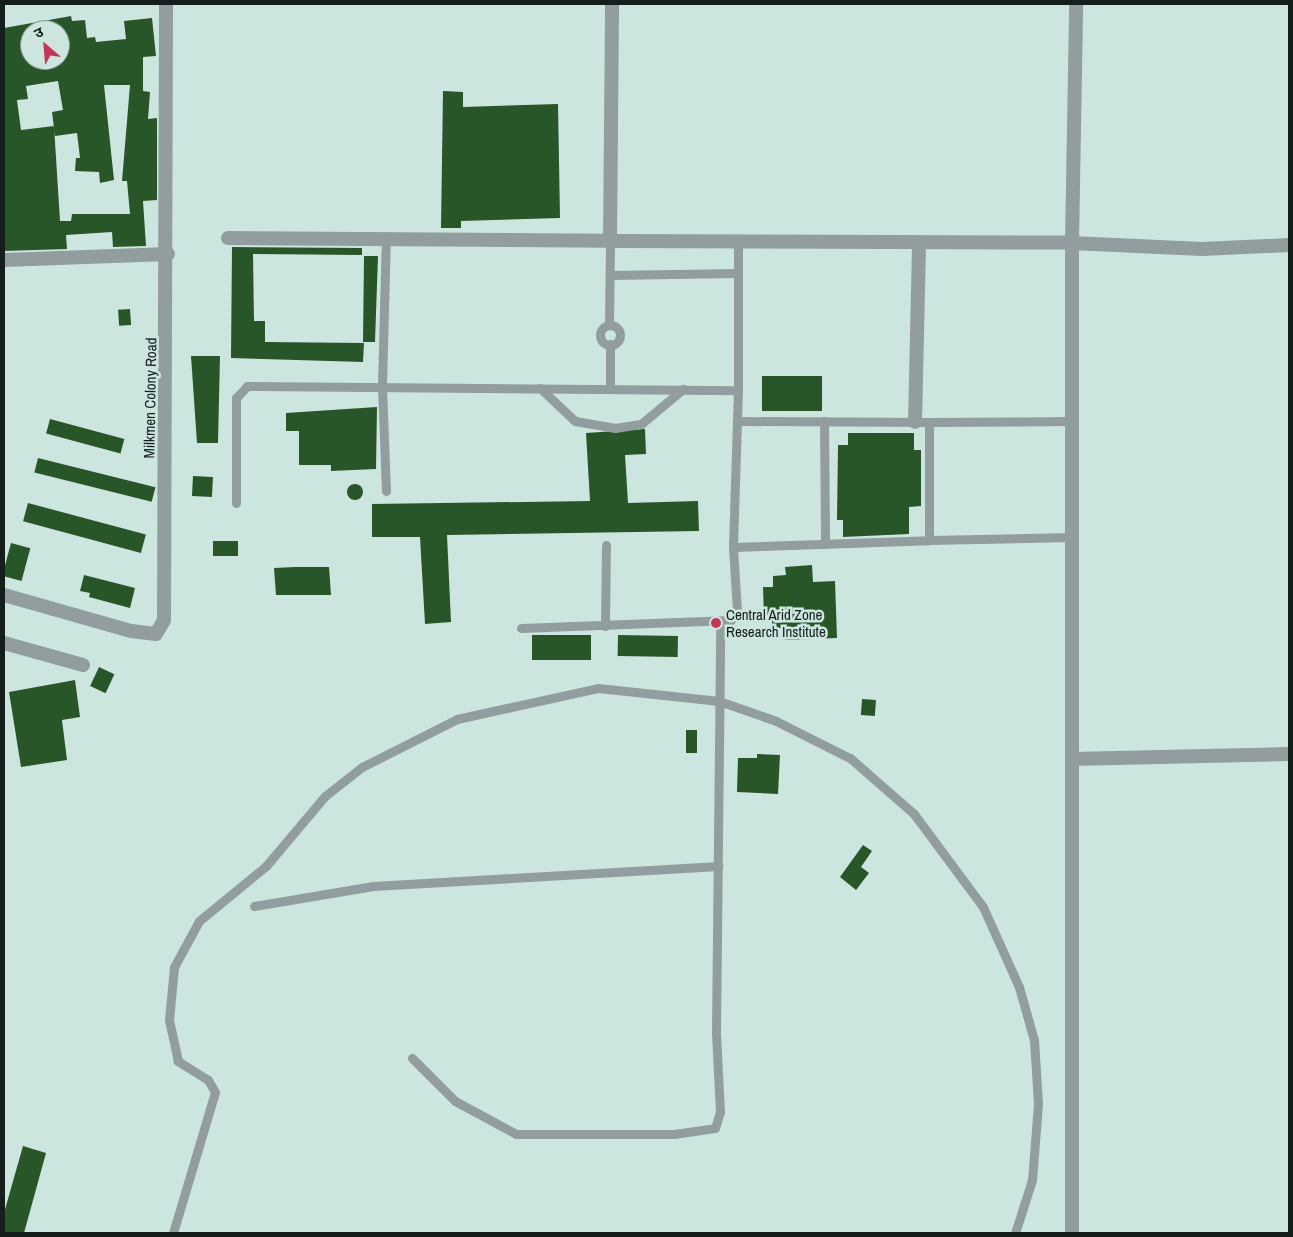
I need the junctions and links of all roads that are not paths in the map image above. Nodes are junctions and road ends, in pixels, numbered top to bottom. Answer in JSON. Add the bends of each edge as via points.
{"nodes":[{"id":1,"x":166,"y":4,"type":"edge"},
{"id":2,"x":612,"y":4,"type":"edge"},
{"id":3,"x":1076,"y":4,"type":"edge"},
{"id":4,"x":228,"y":238,"type":"dead end"},
{"id":5,"x":386,"y":238,"type":"junction"},
{"id":6,"x":738,"y":241,"type":"junction"},
{"id":7,"x":610,"y":242,"type":"junction"},
{"id":8,"x":919,"y":243,"type":"junction"},
{"id":9,"x":1072,"y":243,"type":"junction"},
{"id":10,"x":1289,"y":245,"type":"edge"},
{"id":11,"x":168,"y":254,"type":"junction"},
{"id":12,"x":4,"y":260,"type":"edge"},
{"id":13,"x":737,"y":273,"type":"junction"},
{"id":14,"x":610,"y":275,"type":"junction"},
{"id":15,"x":609,"y":325,"type":"junction"},
{"id":16,"x":610,"y":344,"type":"junction"},
{"id":17,"x":382,"y":386,"type":"junction"},
{"id":18,"x":540,"y":388,"type":"junction"},
{"id":19,"x":610,"y":389,"type":"junction"},
{"id":20,"x":683,"y":389,"type":"junction"},
{"id":21,"x":738,"y":390,"type":"junction"},
{"id":22,"x":739,"y":421,"type":"junction"},
{"id":23,"x":824,"y":421,"type":"junction"},
{"id":24,"x":1072,"y":421,"type":"junction"},
{"id":25,"x":922,"y":422,"type":"junction"},
{"id":26,"x":386,"y":490,"type":"dead end"},
{"id":27,"x":236,"y":503,"type":"dead end"},
{"id":28,"x":1072,"y":538,"type":"junction"},
{"id":29,"x":930,"y":540,"type":"junction"},
{"id":30,"x":825,"y":544,"type":"junction"},
{"id":31,"x":606,"y":545,"type":"dead end"},
{"id":32,"x":733,"y":547,"type":"junction"},
{"id":33,"x":4,"y":595,"type":"edge"},
{"id":34,"x":720,"y":622,"type":"junction"},
{"id":35,"x":605,"y":626,"type":"junction"},
{"id":36,"x":521,"y":628,"type":"dead end"},
{"id":37,"x":4,"y":643,"type":"edge"},
{"id":38,"x":83,"y":665,"type":"dead end"},
{"id":39,"x":719,"y":701,"type":"junction"},
{"id":40,"x":1289,"y":754,"type":"edge"},
{"id":41,"x":1072,"y":758,"type":"junction"},
{"id":42,"x":718,"y":866,"type":"junction"},
{"id":43,"x":254,"y":906,"type":"dead end"},
{"id":44,"x":412,"y":1058,"type":"dead end"},
{"id":45,"x":173,"y":1233,"type":"edge"},
{"id":46,"x":1015,"y":1233,"type":"edge"},
{"id":47,"x":1072,"y":1233,"type":"edge"}],
"edges":[{"from":1,"to":11,"type":"street","name":"Milkmen Colony Road"},
{"from":2,"to":7,"type":"street"},
{"from":3,"to":9,"type":"street"},
{"from":4,"to":5,"type":"street"},
{"from":5,"to":7,"type":"street"},
{"from":5,"to":17,"type":"lane"},
{"from":6,"to":7,"type":"street"},
{"from":6,"to":8,"type":"street"},
{"from":6,"to":13,"type":"lane"},
{"from":7,"to":14,"type":"lane"},
{"from":8,"to":9,"type":"street"},
{"from":8,"to":25,"type":"street"},
{"from":9,"to":10,"type":"street","via":[[1202,249]]},
{"from":9,"to":24,"type":"street"},
{"from":11,"to":12,"type":"street"},
{"from":11,"to":33,"type":"street","name":"Milkmen Colony Road","via":[[164,620],[156,634],[131,631]]},
{"from":13,"to":14,"type":"lane"},
{"from":13,"to":21,"type":"lane"},
{"from":14,"to":15,"type":"lane"},
{"from":15,"to":16,"type":"lane","via":[[600,333]]},
{"from":15,"to":16,"type":"lane","via":[[620,334]]},
{"from":16,"to":19,"type":"lane"},
{"from":17,"to":18,"type":"lane"},
{"from":17,"to":26,"type":"lane"},
{"from":17,"to":27,"type":"lane","via":[[253,385],[240,390]]},
{"from":18,"to":19,"type":"lane"},
{"from":18,"to":20,"type":"lane","via":[[574,421],[615,428],[641,424]]},
{"from":19,"to":20,"type":"lane"},
{"from":20,"to":21,"type":"lane"},
{"from":21,"to":22,"type":"lane"},
{"from":22,"to":23,"type":"lane"},
{"from":22,"to":32,"type":"lane"},
{"from":23,"to":25,"type":"lane"},
{"from":23,"to":30,"type":"lane"},
{"from":24,"to":25,"type":"lane"},
{"from":24,"to":28,"type":"street"},
{"from":25,"to":29,"type":"lane"},
{"from":28,"to":29,"type":"lane"},
{"from":28,"to":41,"type":"street"},
{"from":29,"to":30,"type":"lane"},
{"from":30,"to":32,"type":"lane"},
{"from":31,"to":35,"type":"lane"},
{"from":32,"to":34,"type":"lane","via":[[737,611],[731,620]]},
{"from":34,"to":35,"type":"lane"},
{"from":34,"to":39,"type":"lane"},
{"from":35,"to":36,"type":"lane"},
{"from":37,"to":38,"type":"street"},
{"from":39,"to":42,"type":"lane"},
{"from":39,"to":45,"type":"lane","via":[[598,688],[478,713],[457,719],[362,767],[325,796],[266,866],[198,921],[174,967],[169,1020],[178,1061],[208,1080],[216,1092]]},
{"from":39,"to":46,"type":"lane","via":[[776,721],[850,758],[914,814],[983,907],[1019,986],[1034,1040],[1038,1104],[1032,1180]]},
{"from":40,"to":41,"type":"street"},
{"from":41,"to":47,"type":"street"},
{"from":42,"to":43,"type":"lane","via":[[373,886]]},
{"from":42,"to":44,"type":"lane","via":[[720,1112],[715,1128],[674,1134],[516,1134],[455,1101]]}]}
